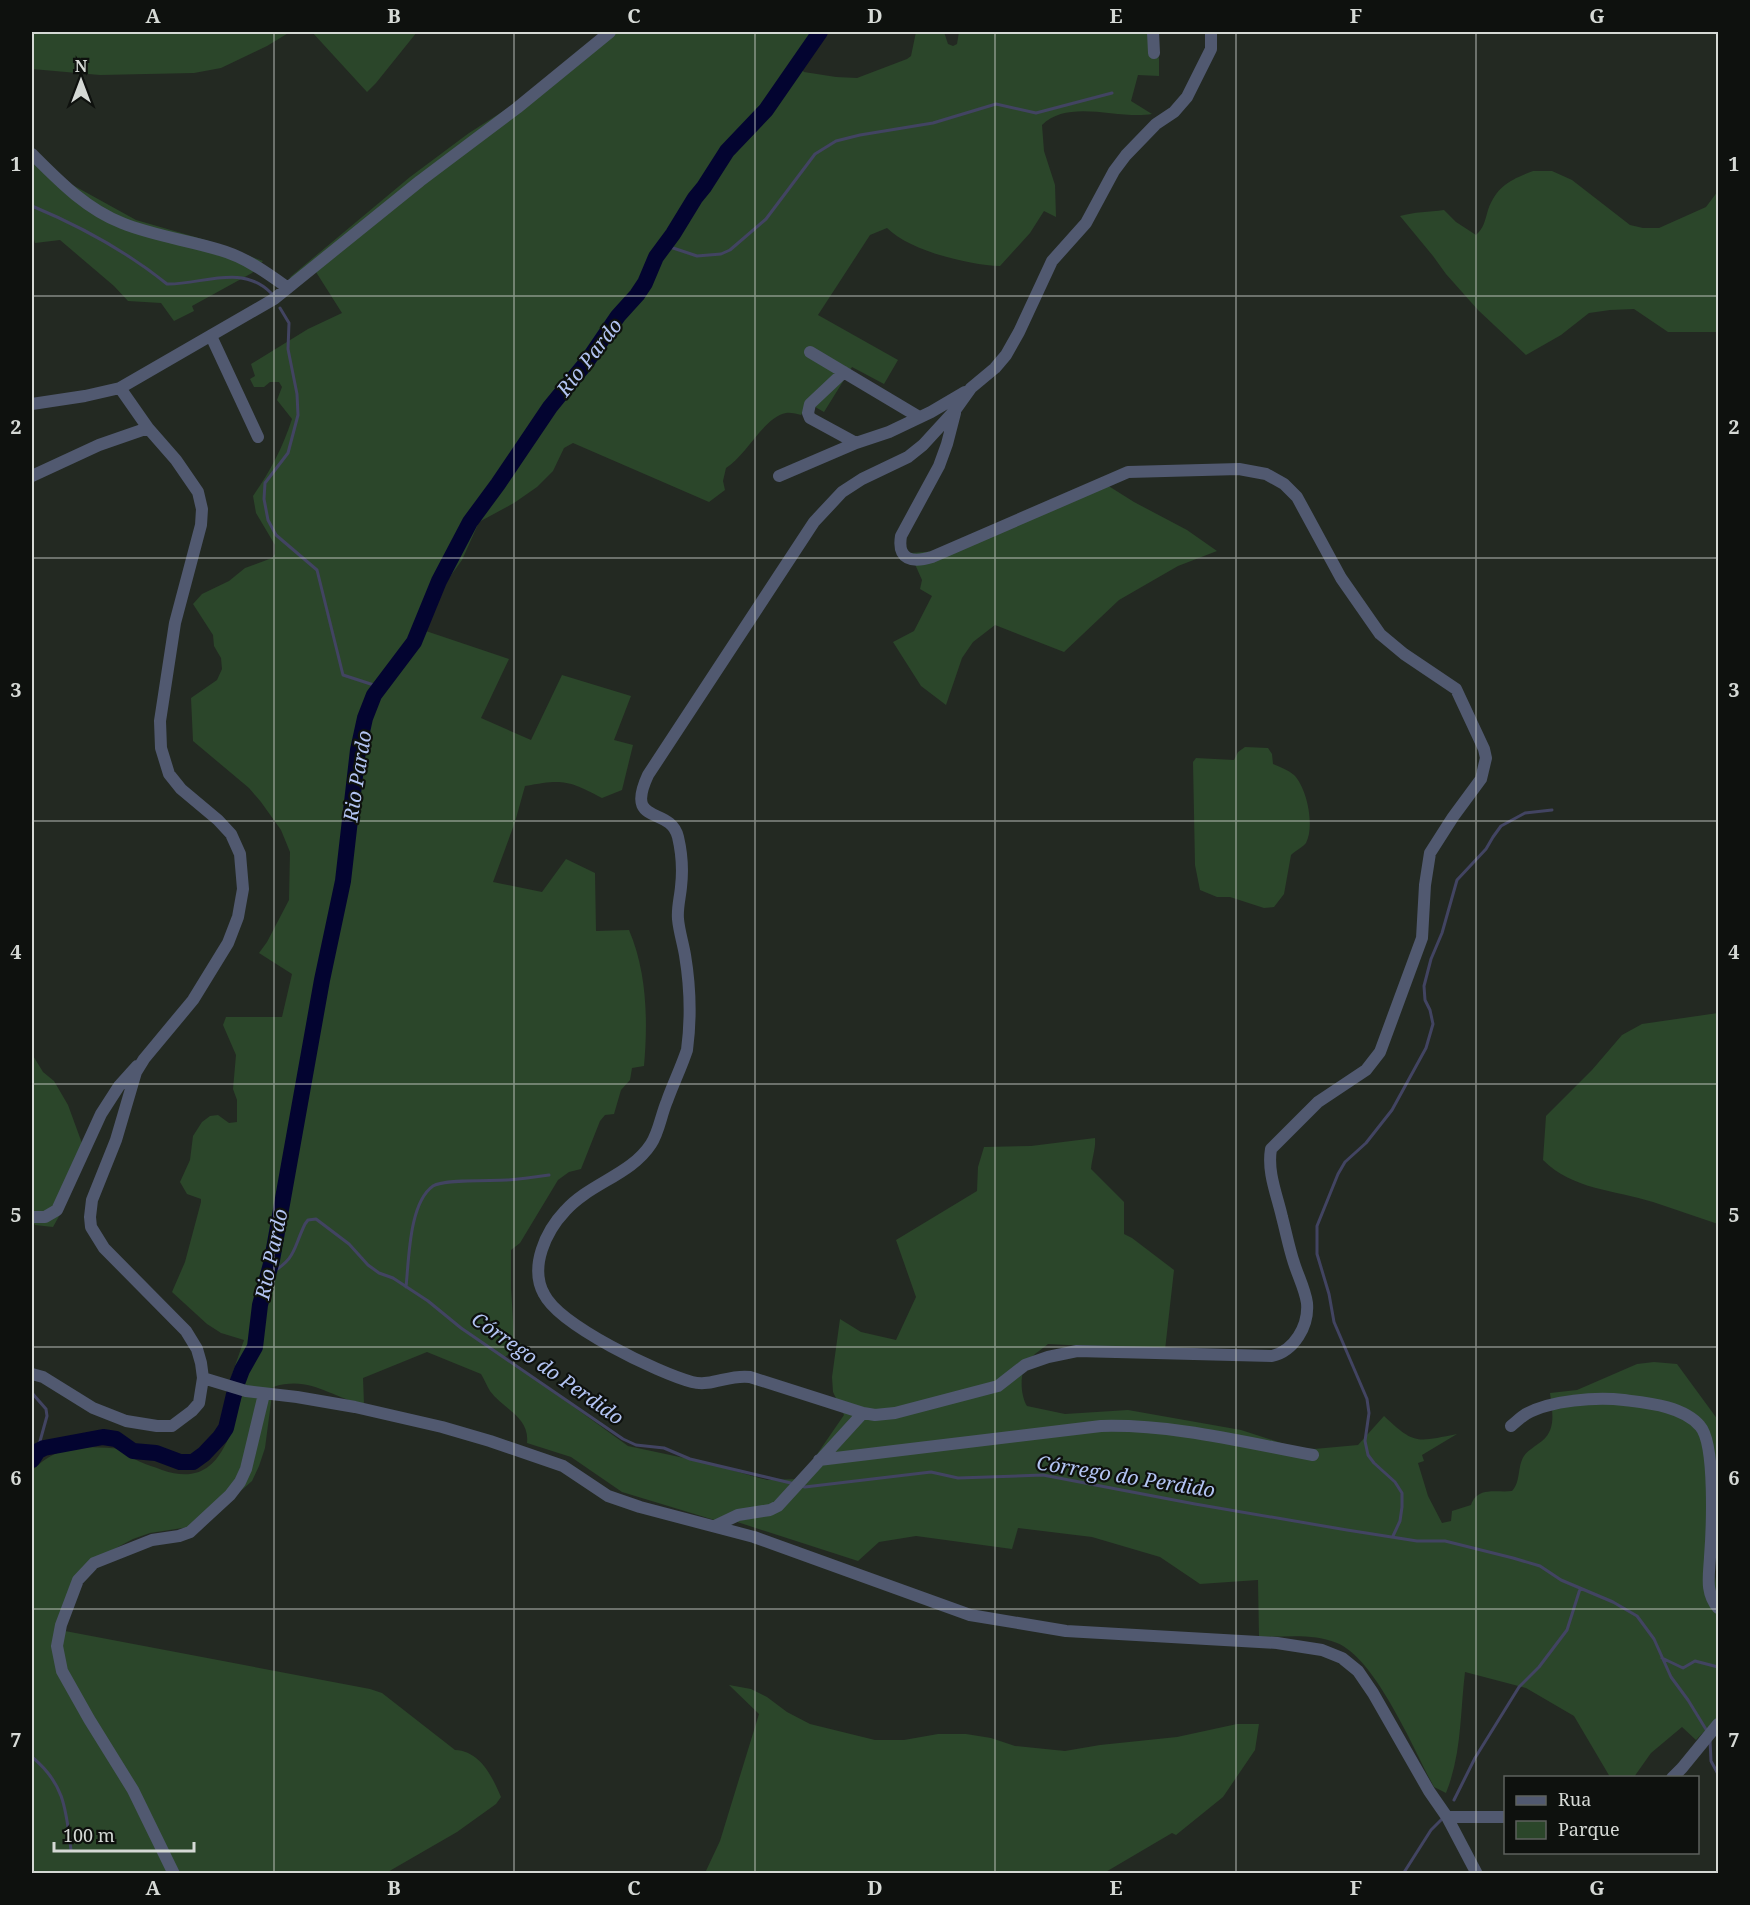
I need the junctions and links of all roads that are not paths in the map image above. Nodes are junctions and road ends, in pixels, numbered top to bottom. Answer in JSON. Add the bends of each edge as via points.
{"nodes":[{"id":1,"x":610,"y":32,"type":"edge"},
{"id":2,"x":1153,"y":32,"type":"edge"},
{"id":3,"x":1211,"y":32,"type":"edge"},
{"id":4,"x":1154,"y":53,"type":"dead end"},
{"id":5,"x":32,"y":154,"type":"edge"},
{"id":6,"x":288,"y":288,"type":"junction"},
{"id":7,"x":211,"y":336,"type":"junction"},
{"id":8,"x":810,"y":352,"type":"dead end"},
{"id":9,"x":844,"y":372,"type":"junction"},
{"id":10,"x":120,"y":387,"type":"junction"},
{"id":11,"x":971,"y":388,"type":"junction"},
{"id":12,"x":32,"y":403,"type":"edge"},
{"id":13,"x":956,"y":409,"type":"junction"},
{"id":14,"x":919,"y":417,"type":"junction"},
{"id":15,"x":148,"y":428,"type":"junction"},
{"id":16,"x":258,"y":437,"type":"dead end"},
{"id":17,"x":856,"y":443,"type":"junction"},
{"id":18,"x":32,"y":476,"type":"edge"},
{"id":19,"x":779,"y":476,"type":"dead end"},
{"id":20,"x":144,"y":1059,"type":"junction"},
{"id":21,"x":32,"y":1217,"type":"edge"},
{"id":22,"x":32,"y":1374,"type":"edge"},
{"id":23,"x":203,"y":1378,"type":"junction"},
{"id":24,"x":264,"y":1395,"type":"junction"},
{"id":25,"x":863,"y":1413,"type":"junction"},
{"id":26,"x":1511,"y":1426,"type":"dead end"},
{"id":27,"x":1313,"y":1455,"type":"dead end"},
{"id":28,"x":819,"y":1460,"type":"junction"},
{"id":29,"x":715,"y":1526,"type":"junction"},
{"id":30,"x":1719,"y":1608,"type":"edge"},
{"id":31,"x":1711,"y":1733,"type":"edge"},
{"id":32,"x":1674,"y":1776,"type":"edge"},
{"id":33,"x":1447,"y":1817,"type":"junction"},
{"id":34,"x":1504,"y":1817,"type":"edge"},
{"id":35,"x":174,"y":1874,"type":"edge"},
{"id":36,"x":1477,"y":1874,"type":"edge"}],
"edges":[{"from":1,"to":6,"type":"street"},
{"from":2,"to":4,"type":"street"},
{"from":3,"to":11,"type":"street","via":[[1211,49],[1187,98],[1126,154],[1086,223],[1052,261],[1006,355]]},
{"from":5,"to":6,"type":"street","via":[[92,208],[150,232],[231,254]]},
{"from":6,"to":7,"type":"street"},
{"from":7,"to":10,"type":"street"},
{"from":7,"to":16,"type":"street"},
{"from":8,"to":9,"type":"street"},
{"from":9,"to":14,"type":"street"},
{"from":9,"to":17,"type":"street","via":[[810,404],[808,414]]},
{"from":10,"to":12,"type":"street"},
{"from":10,"to":15,"type":"street"},
{"from":11,"to":13,"type":"street"},
{"from":11,"to":14,"type":"street"},
{"from":13,"to":25,"type":"street","via":[[908,457],[862,479],[827,505],[641,789],[641,804],[676,831],[680,846],[677,917],[687,970],[687,1050],[652,1144],[637,1162],[599,1183],[565,1210],[549,1232],[539,1265],[544,1294],[554,1307],[598,1340],[637,1360],[690,1381],[707,1383],[733,1376],[750,1377]]},
{"from":13,"to":25,"type":"street","via":[[939,466],[901,536],[899,547],[910,560],[932,557],[1128,472],[1239,469],[1266,474],[1297,497],[1341,578],[1380,634],[1456,689],[1486,758],[1482,779],[1430,853],[1422,938],[1380,1052],[1366,1070],[1318,1102],[1270,1149],[1270,1172],[1307,1304],[1306,1319],[1290,1348],[1272,1356],[1077,1352],[1025,1365],[998,1386],[895,1413]]},
{"from":14,"to":17,"type":"street"},
{"from":15,"to":18,"type":"street","via":[[99,445]]},
{"from":15,"to":20,"type":"street","via":[[198,492],[202,509],[175,623],[160,721],[161,748],[169,774],[181,789],[231,834],[240,854],[243,890],[228,944],[192,1000]]},
{"from":17,"to":19,"type":"street"},
{"from":20,"to":21,"type":"street","via":[[100,1114],[57,1210],[45,1217]]},
{"from":20,"to":23,"type":"street","via":[[136,1072],[116,1140],[92,1200],[91,1227],[104,1248],[186,1331],[197,1349]]},
{"from":22,"to":23,"type":"street","via":[[93,1408],[140,1425],[157,1426],[172,1426],[192,1411],[199,1403]]},
{"from":23,"to":24,"type":"street"},
{"from":24,"to":29,"type":"street","via":[[297,1396],[355,1407],[480,1438],[563,1466],[608,1496]]},
{"from":24,"to":35,"type":"street","via":[[246,1469],[230,1495],[190,1532],[152,1540],[94,1563],[78,1580],[57,1646],[62,1671],[133,1790]]},
{"from":25,"to":28,"type":"street"},
{"from":26,"to":30,"type":"street","via":[[1547,1406],[1599,1399],[1654,1404],[1700,1426],[1708,1444],[1711,1480],[1708,1587]]},
{"from":27,"to":28,"type":"street","via":[[1128,1425]]},
{"from":28,"to":29,"type":"street","via":[[778,1506],[738,1515]]},
{"from":29,"to":33,"type":"street","via":[[970,1615],[1066,1631],[1277,1643],[1322,1650],[1342,1658],[1358,1671]]},
{"from":31,"to":32,"type":"street"},
{"from":33,"to":34,"type":"street"},
{"from":33,"to":36,"type":"street"}]}
